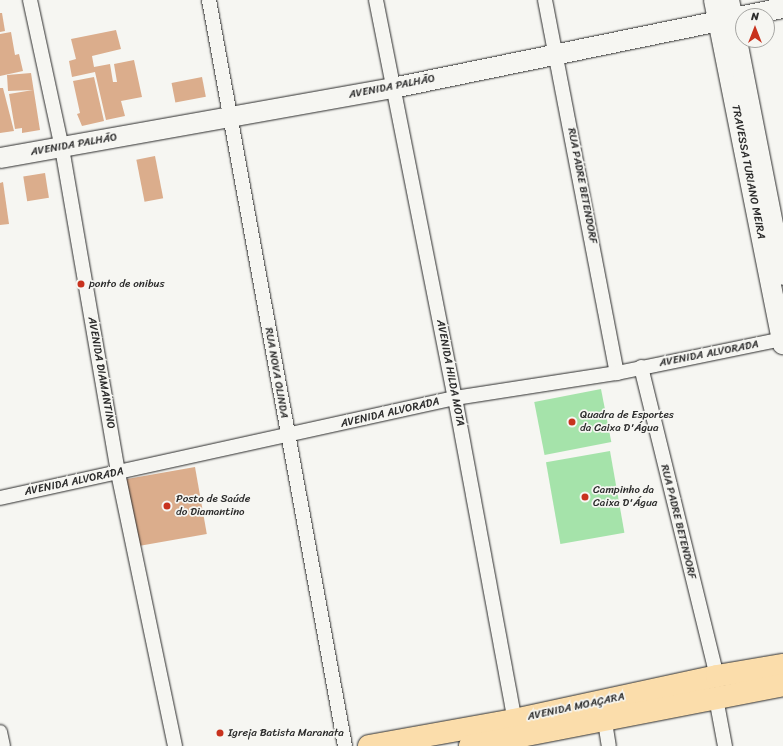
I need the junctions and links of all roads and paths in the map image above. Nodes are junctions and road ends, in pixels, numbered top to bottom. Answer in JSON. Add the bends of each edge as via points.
{"nodes":[{"id":1,"x":30,"y":0,"type":"edge"},
{"id":2,"x":209,"y":0,"type":"edge"},
{"id":3,"x":376,"y":0,"type":"edge"},
{"id":4,"x":545,"y":0,"type":"edge"},
{"id":5,"x":714,"y":0,"type":"edge"},
{"id":6,"x":783,"y":8,"type":"edge"},
{"id":7,"x":727,"y":14,"type":"edge"},
{"id":8,"x":556,"y":53,"type":"junction"},
{"id":9,"x":393,"y":88,"type":"junction"},
{"id":10,"x":230,"y":118,"type":"junction"},
{"id":11,"x":62,"y":148,"type":"junction"},
{"id":12,"x":0,"y":158,"type":"edge"},
{"id":13,"x":783,"y":274,"type":"edge"},
{"id":14,"x":782,"y":341,"type":"edge"},
{"id":15,"x":640,"y":367,"type":"junction"},
{"id":16,"x":617,"y":373,"type":"junction"},
{"id":17,"x":455,"y":398,"type":"junction"},
{"id":18,"x":287,"y":437,"type":"junction"},
{"id":19,"x":118,"y":473,"type":"junction"},
{"id":20,"x":0,"y":498,"type":"edge"},
{"id":21,"x":783,"y":665,"type":"edge"},
{"id":22,"x":717,"y":676,"type":"junction"},
{"id":23,"x":783,"y":685,"type":"edge"},
{"id":24,"x":716,"y":698,"type":"junction"},
{"id":25,"x":605,"y":722,"type":"junction"},
{"id":26,"x":0,"y":732,"type":"edge"},
{"id":27,"x":517,"y":734,"type":"edge"},
{"id":28,"x":2,"y":746,"type":"edge"},
{"id":29,"x":174,"y":746,"type":"edge"},
{"id":30,"x":345,"y":746,"type":"edge"},
{"id":31,"x":369,"y":746,"type":"edge"},
{"id":32,"x":470,"y":746,"type":"edge"},
{"id":33,"x":609,"y":746,"type":"edge"},
{"id":34,"x":725,"y":746,"type":"edge"}],
"edges":[{"from":1,"to":11,"type":"street","name":"AVENIDA DIAMANTINO"},
{"from":2,"to":10,"type":"street","name":"RUA NOVA OLINDA"},
{"from":3,"to":9,"type":"street","name":"AVENIDA HILDA MOTA"},
{"from":4,"to":8,"type":"street","name":"RUA PADRE BETENDORF"},
{"from":5,"to":7,"type":"street","name":"TRAVESSA TURIANO MEIRA"},
{"from":6,"to":7,"type":"street","name":"AVENIDA PALHÃO"},
{"from":7,"to":8,"type":"street","name":"AVENIDA PALHÃO"},
{"from":7,"to":13,"type":"street","name":"TRAVESSA TURIANO MEIRA"},
{"from":7,"to":14,"type":"street","name":"TRAVESSA TURIANO MEIRA"},
{"from":8,"to":9,"type":"street","name":"AVENIDA PALHÃO"},
{"from":8,"to":16,"type":"street","name":"RUA PADRE BETENDORF"},
{"from":9,"to":10,"type":"street","name":"AVENIDA PALHÃO"},
{"from":9,"to":17,"type":"street","name":"AVENIDA HILDA MOTA"},
{"from":10,"to":11,"type":"street","name":"AVENIDA PALHÃO"},
{"from":10,"to":18,"type":"street","name":"RUA NOVA OLINDA"},
{"from":11,"to":12,"type":"street","name":"AVENIDA PALHÃO"},
{"from":11,"to":19,"type":"street","name":"AVENIDA DIAMANTINO"},
{"from":14,"to":15,"type":"street","name":"AVENIDA ALVORADA"},
{"from":15,"to":16,"type":"street","name":"AVENIDA ALVORADA"},
{"from":15,"to":22,"type":"street","name":"RUA PADRE BETENDORF"},
{"from":16,"to":17,"type":"street","name":"AVENIDA ALVORADA"},
{"from":17,"to":18,"type":"street","name":"AVENIDA ALVORADA"},
{"from":17,"to":27,"type":"street","name":"AVENIDA HILDA MOTA"},
{"from":18,"to":19,"type":"street","name":"AVENIDA ALVORADA"},
{"from":18,"to":30,"type":"street","name":"RUA NOVA OLINDA"},
{"from":19,"to":20,"type":"street","name":"AVENIDA ALVORADA"},
{"from":19,"to":29,"type":"street","name":"AVENIDA DIAMANTINO"},
{"from":21,"to":22,"type":"main road","name":"AVENIDA MOAÇARA"},
{"from":22,"to":27,"type":"main road","name":"AVENIDA MOAÇARA"},
{"from":23,"to":24,"type":"main road","name":"AVENIDA MOAÇARA"},
{"from":24,"to":25,"type":"main road","name":"AVENIDA MOAÇARA"},
{"from":24,"to":34,"type":"street"},
{"from":25,"to":27,"type":"main road","name":"AVENIDA MOAÇARA"},
{"from":25,"to":33,"type":"street"},
{"from":26,"to":28,"type":"street"},
{"from":27,"to":31,"type":"main road","name":"AVENIDA MOAÇARA"},
{"from":27,"to":32,"type":"main road","name":"AVENIDA MOAÇARA"}]}
